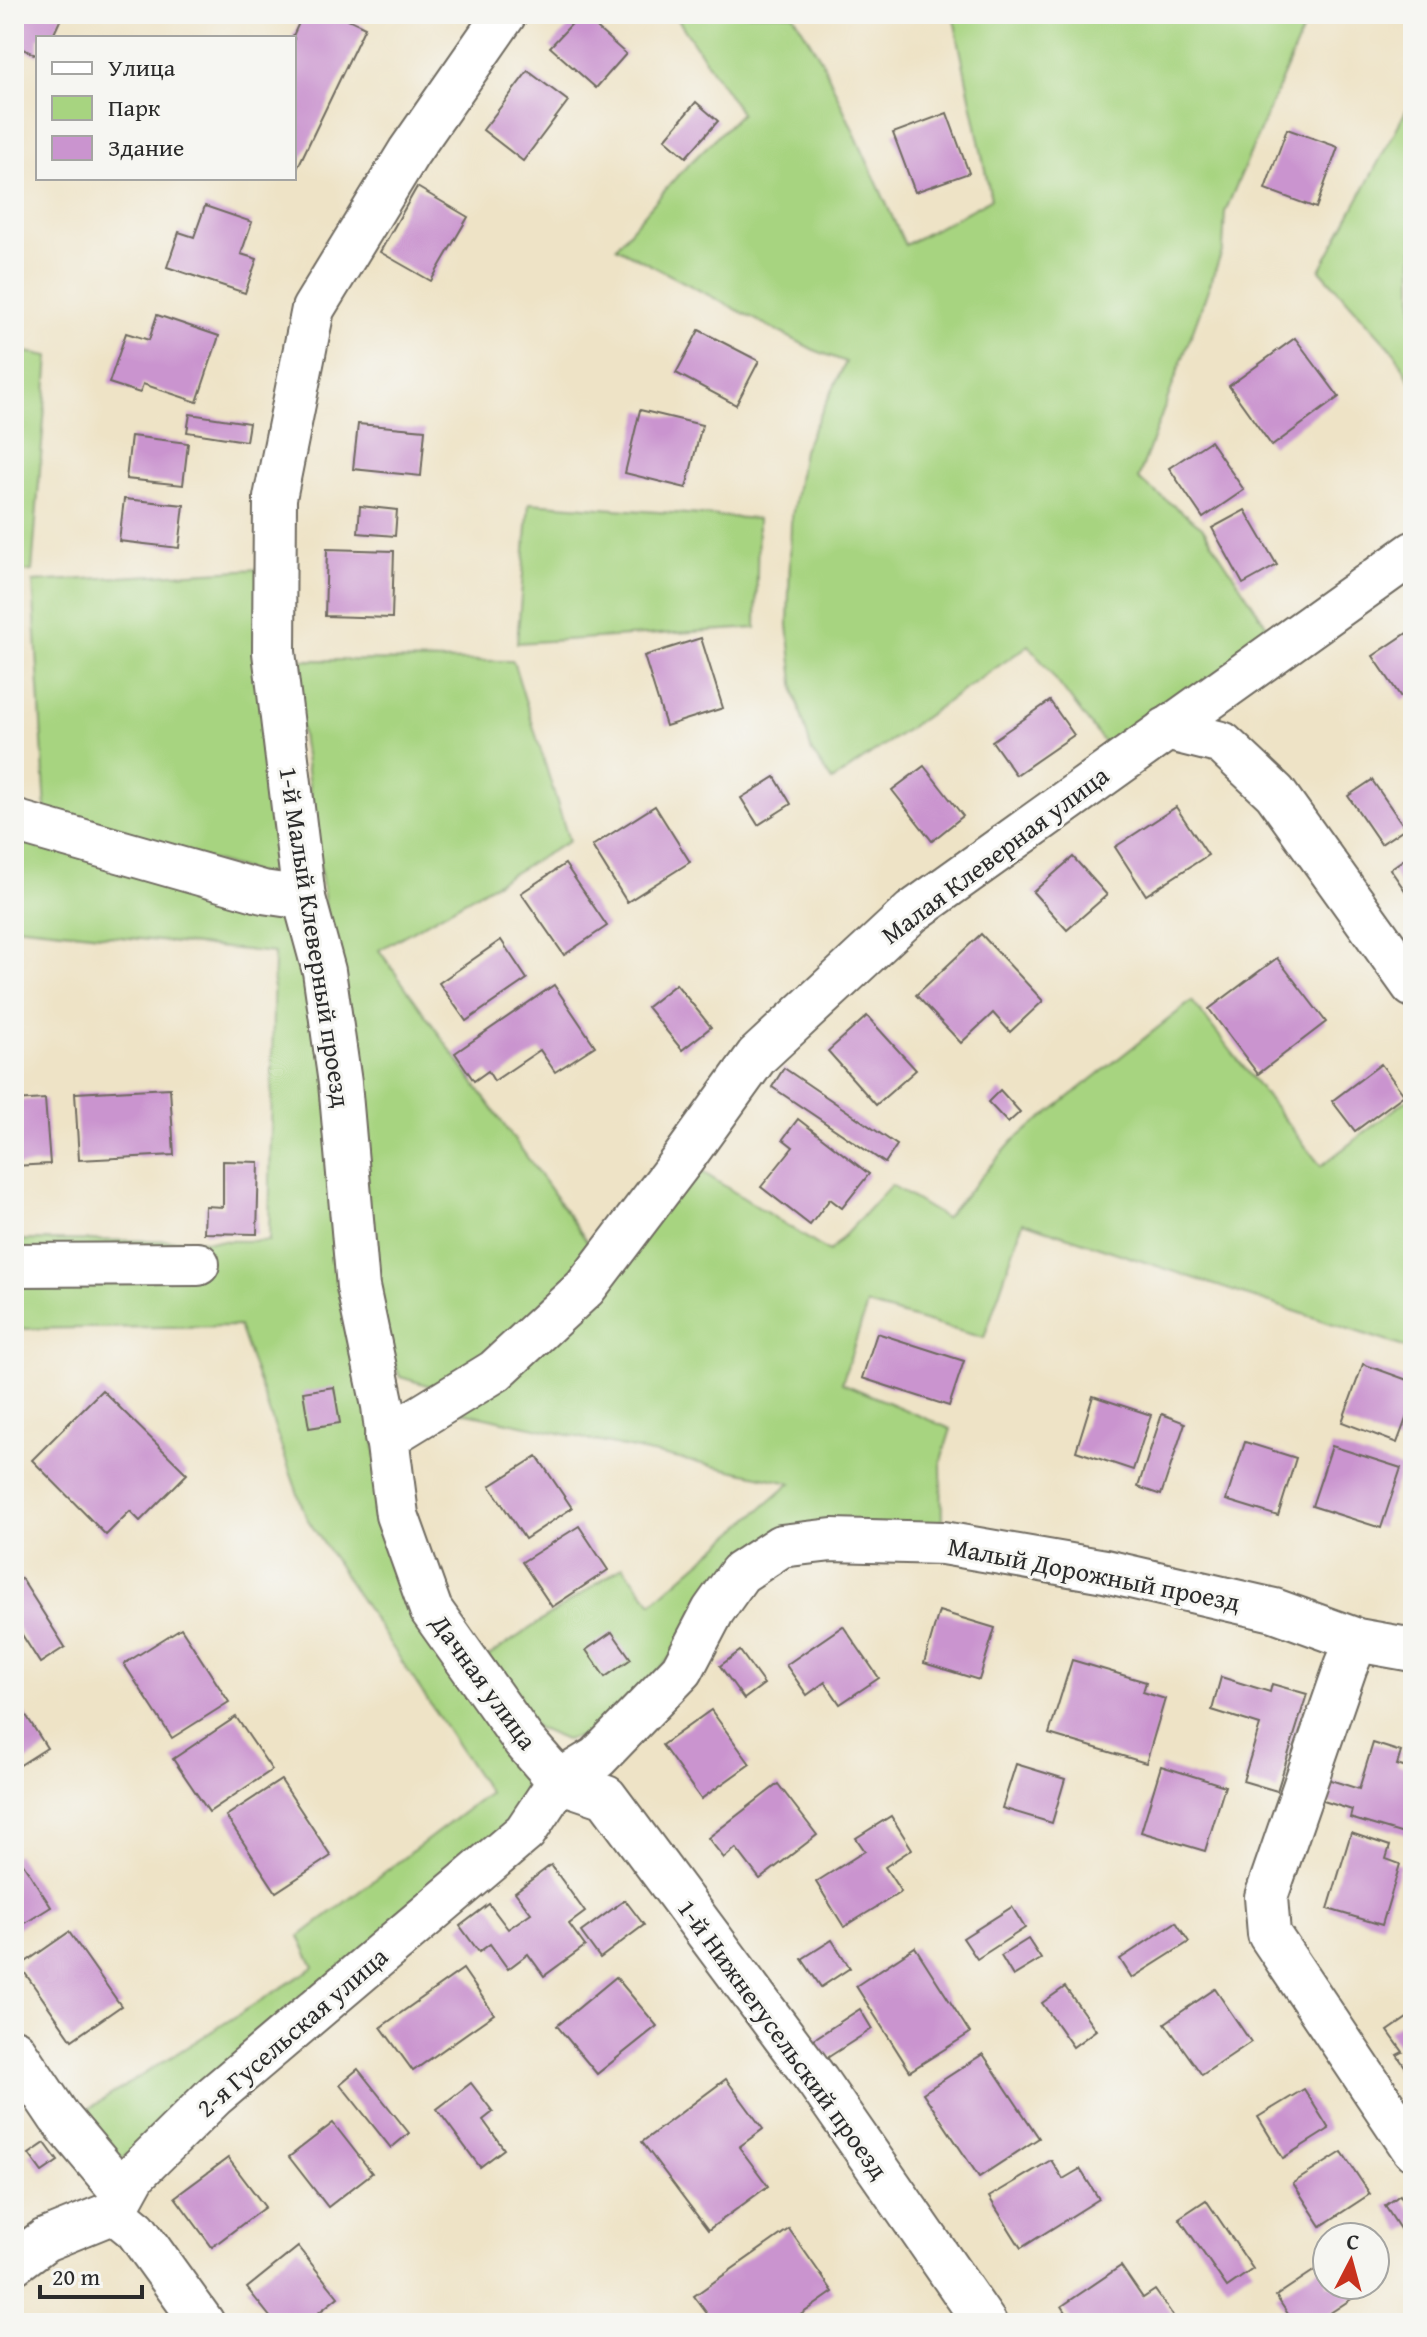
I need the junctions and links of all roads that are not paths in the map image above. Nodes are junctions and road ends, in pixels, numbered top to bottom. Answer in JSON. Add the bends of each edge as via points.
{"nodes":[{"id":1,"x":505,"y":14,"type":"edge"},
{"id":2,"x":1413,"y":553,"type":"edge"},
{"id":3,"x":1166,"y":729,"type":"junction"},
{"id":4,"x":14,"y":821,"type":"edge"},
{"id":5,"x":304,"y":898,"type":"junction"},
{"id":6,"x":1413,"y":986,"type":"edge"},
{"id":7,"x":198,"y":1264,"type":"dead end"},
{"id":8,"x":14,"y":1265,"type":"edge"},
{"id":9,"x":386,"y":1438,"type":"junction"},
{"id":10,"x":1394,"y":1650,"type":"edge"},
{"id":11,"x":559,"y":1781,"type":"junction"},
{"id":12,"x":14,"y":2050,"type":"edge"},
{"id":13,"x":1413,"y":2149,"type":"edge"},
{"id":14,"x":118,"y":2202,"type":"junction"},
{"id":15,"x":14,"y":2263,"type":"edge"},
{"id":16,"x":203,"y":2323,"type":"edge"},
{"id":17,"x":985,"y":2323,"type":"edge"}],
"edges":[{"from":1,"to":5,"type":"street","name":"1-й Малый Клеверный проезд","via":[[409,152],[313,309],[275,498],[274,652]]},
{"from":2,"to":3,"type":"street","name":"Малая Клеверная улица"},
{"from":3,"to":6,"type":"street","via":[[1222,743],[1275,793]]},
{"from":3,"to":9,"type":"street","name":"Малая Клеверная улица","via":[[912,912],[757,1056],[585,1288],[495,1371]]},
{"from":4,"to":5,"type":"street","via":[[263,892]]},
{"from":5,"to":9,"type":"street","name":"1-й Малый Клеверный проезд","via":[[324,971],[358,1287]]},
{"from":7,"to":8,"type":"street"},
{"from":9,"to":11,"type":"street","name":"Дачная улица","via":[[397,1515],[431,1610],[524,1741]]},
{"from":10,"to":11,"type":"street","name":"Малый Дорожный проезд","via":[[1258,1607],[1105,1571],[943,1543],[832,1540],[781,1546],[740,1573],[682,1670],[597,1758]]},
{"from":10,"to":13,"type":"street","via":[[1346,1666],[1266,1897],[1269,1934]]},
{"from":11,"to":14,"type":"street","name":"2-я Гусельская улица","via":[[525,1832],[214,2096],[135,2174]]},
{"from":11,"to":17,"type":"street","name":"1-й Нижнегусельский проезд","via":[[606,1797],[818,2082]]},
{"from":12,"to":14,"type":"street"},
{"from":14,"to":15,"type":"street","name":"2-я Гусельская улица","via":[[45,2240]]},
{"from":14,"to":16,"type":"street"}]}
